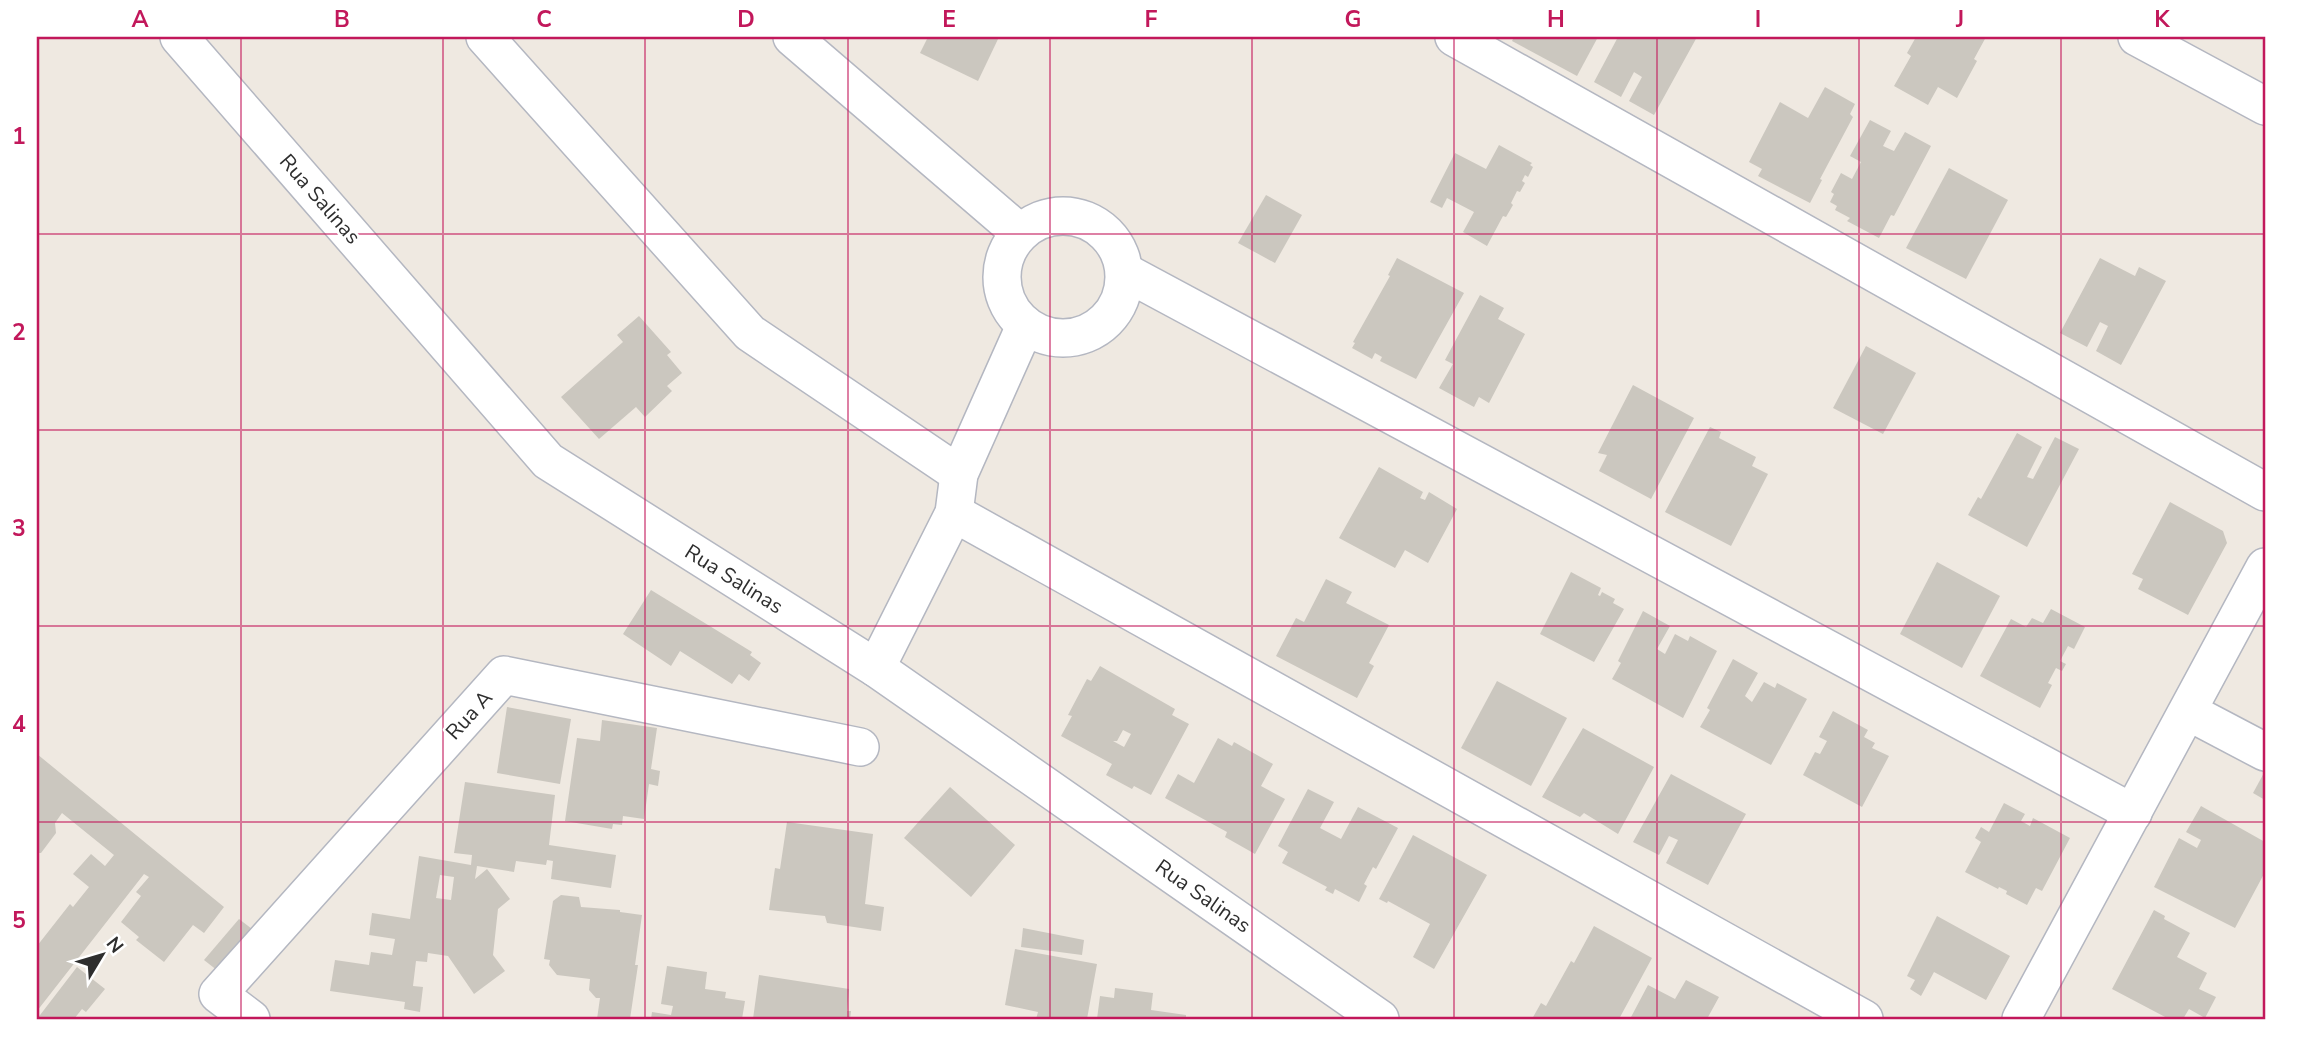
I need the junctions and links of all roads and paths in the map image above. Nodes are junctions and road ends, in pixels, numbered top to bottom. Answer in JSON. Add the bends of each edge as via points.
{"nodes":[{"id":1,"x":179,"y":37,"type":"edge"},
{"id":2,"x":485,"y":37,"type":"edge"},
{"id":3,"x":792,"y":37,"type":"edge"},
{"id":4,"x":1454,"y":37,"type":"edge"},
{"id":5,"x":2137,"y":37,"type":"edge"},
{"id":6,"x":2265,"y":106,"type":"edge"},
{"id":7,"x":1019,"y":232,"type":"junction"},
{"id":8,"x":1125,"y":272,"type":"junction"},
{"id":9,"x":1025,"y":326,"type":"junction"},
{"id":10,"x":959,"y":474,"type":"junction"},
{"id":11,"x":2265,"y":492,"type":"edge"},
{"id":12,"x":954,"y":513,"type":"junction"},
{"id":13,"x":2265,"y":567,"type":"edge"},
{"id":14,"x":876,"y":668,"type":"junction"},
{"id":15,"x":2189,"y":712,"type":"junction"},
{"id":16,"x":860,"y":747,"type":"dead end"},
{"id":17,"x":2265,"y":752,"type":"edge"},
{"id":18,"x":2133,"y":813,"type":"junction"},
{"id":19,"x":251,"y":1019,"type":"edge"},
{"id":20,"x":1380,"y":1019,"type":"edge"},
{"id":21,"x":1864,"y":1019,"type":"edge"},
{"id":22,"x":2021,"y":1019,"type":"edge"}],
"edges":[{"from":1,"to":14,"type":"street","name":"Rua Salinas","via":[[548,461]]},
{"from":2,"to":10,"type":"street","via":[[750,333]]},
{"from":3,"to":7,"type":"street"},
{"from":4,"to":11,"type":"street"},
{"from":5,"to":6,"type":"street"},
{"from":7,"to":8,"type":"street","via":[[1042,217],[1071,215],[1097,224],[1116,245]]},
{"from":7,"to":9,"type":"street","via":[[1005,254],[1001,280],[1008,306]]},
{"from":8,"to":9,"type":"street","via":[[1121,300],[1105,323],[1080,337],[1051,338]]},
{"from":8,"to":18,"type":"street"},
{"from":9,"to":10,"type":"street"},
{"from":10,"to":12,"type":"street"},
{"from":12,"to":14,"type":"street"},
{"from":12,"to":21,"type":"street"},
{"from":13,"to":15,"type":"street"},
{"from":14,"to":20,"type":"street","name":"Rua Salinas"},
{"from":15,"to":17,"type":"street"},
{"from":15,"to":18,"type":"street"},
{"from":16,"to":19,"type":"street","name":"Rua A","via":[[504,675],[218,994]]},
{"from":18,"to":22,"type":"street"}]}
